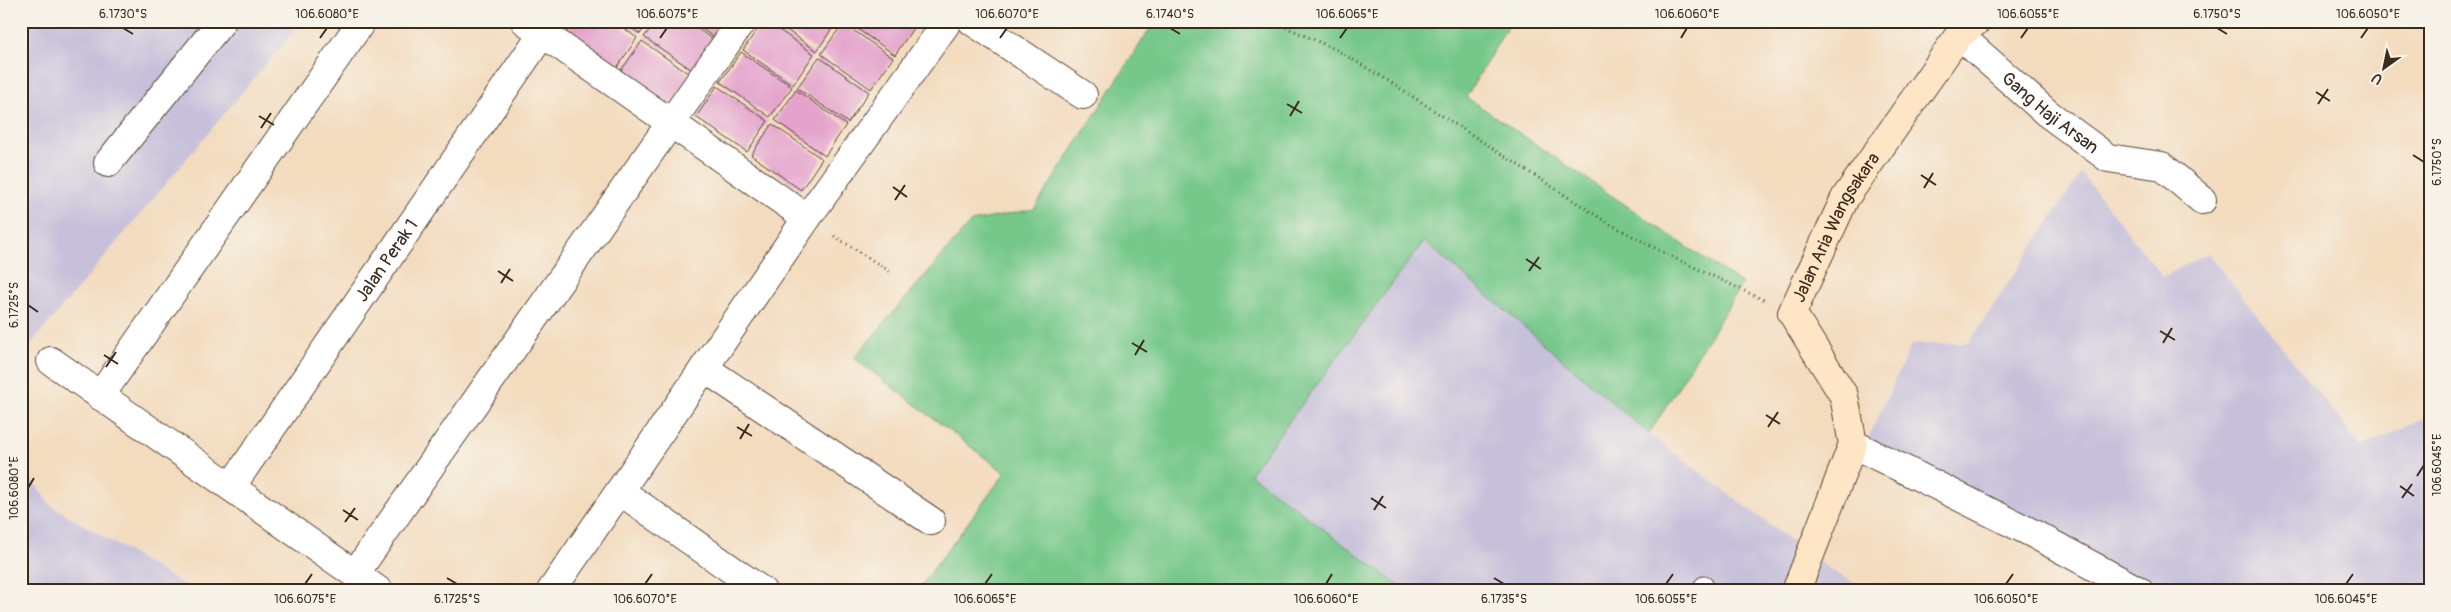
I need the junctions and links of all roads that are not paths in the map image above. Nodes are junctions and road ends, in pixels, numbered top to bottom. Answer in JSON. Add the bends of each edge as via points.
{"nodes":[{"id":1,"x":222,"y":21,"type":"edge"},
{"id":2,"x":362,"y":21,"type":"edge"},
{"id":3,"x":742,"y":21,"type":"edge"},
{"id":4,"x":948,"y":21,"type":"edge"},
{"id":5,"x":972,"y":21,"type":"edge"},
{"id":6,"x":540,"y":25,"type":"edge"},
{"id":7,"x":1968,"y":28,"type":"edge"},
{"id":8,"x":1083,"y":95,"type":"dead end"},
{"id":9,"x":671,"y":123,"type":"junction"},
{"id":10,"x":108,"y":164,"type":"dead end"},
{"id":11,"x":2202,"y":200,"type":"dead end"},
{"id":12,"x":807,"y":218,"type":"junction"},
{"id":13,"x":51,"y":361,"type":"dead end"},
{"id":14,"x":704,"y":368,"type":"junction"},
{"id":15,"x":100,"y":396,"type":"junction"},
{"id":16,"x":1852,"y":444,"type":"junction"},
{"id":17,"x":231,"y":487,"type":"junction"},
{"id":18,"x":620,"y":491,"type":"junction"},
{"id":19,"x":931,"y":521,"type":"dead end"},
{"id":20,"x":355,"y":574,"type":"junction"},
{"id":21,"x":379,"y":591,"type":"edge"},
{"id":22,"x":551,"y":591,"type":"edge"},
{"id":23,"x":762,"y":591,"type":"edge"},
{"id":24,"x":1796,"y":591,"type":"edge"},
{"id":25,"x":2140,"y":591,"type":"edge"}],
"edges":[{"from":1,"to":10,"type":"street"},
{"from":2,"to":15,"type":"street"},
{"from":3,"to":9,"type":"street"},
{"from":4,"to":12,"type":"street"},
{"from":5,"to":8,"type":"street"},
{"from":6,"to":9,"type":"street"},
{"from":6,"to":17,"type":"street","name":"Jalan Perak 1"},
{"from":7,"to":11,"type":"street","name":"Gang Haji Arsan","via":[[2047,112],[2108,158],[2162,166]]},
{"from":7,"to":16,"type":"street","name":"Jalan Aria Wangsakara","via":[[1845,198],[1792,313],[1844,396]]},
{"from":9,"to":12,"type":"street"},
{"from":9,"to":20,"type":"street"},
{"from":12,"to":14,"type":"street"},
{"from":13,"to":15,"type":"street"},
{"from":14,"to":18,"type":"street"},
{"from":14,"to":19,"type":"street"},
{"from":15,"to":17,"type":"street"},
{"from":16,"to":24,"type":"street"},
{"from":16,"to":25,"type":"street","via":[[2030,532]]},
{"from":17,"to":20,"type":"street"},
{"from":18,"to":22,"type":"street"},
{"from":18,"to":23,"type":"street"},
{"from":20,"to":21,"type":"street"}]}
